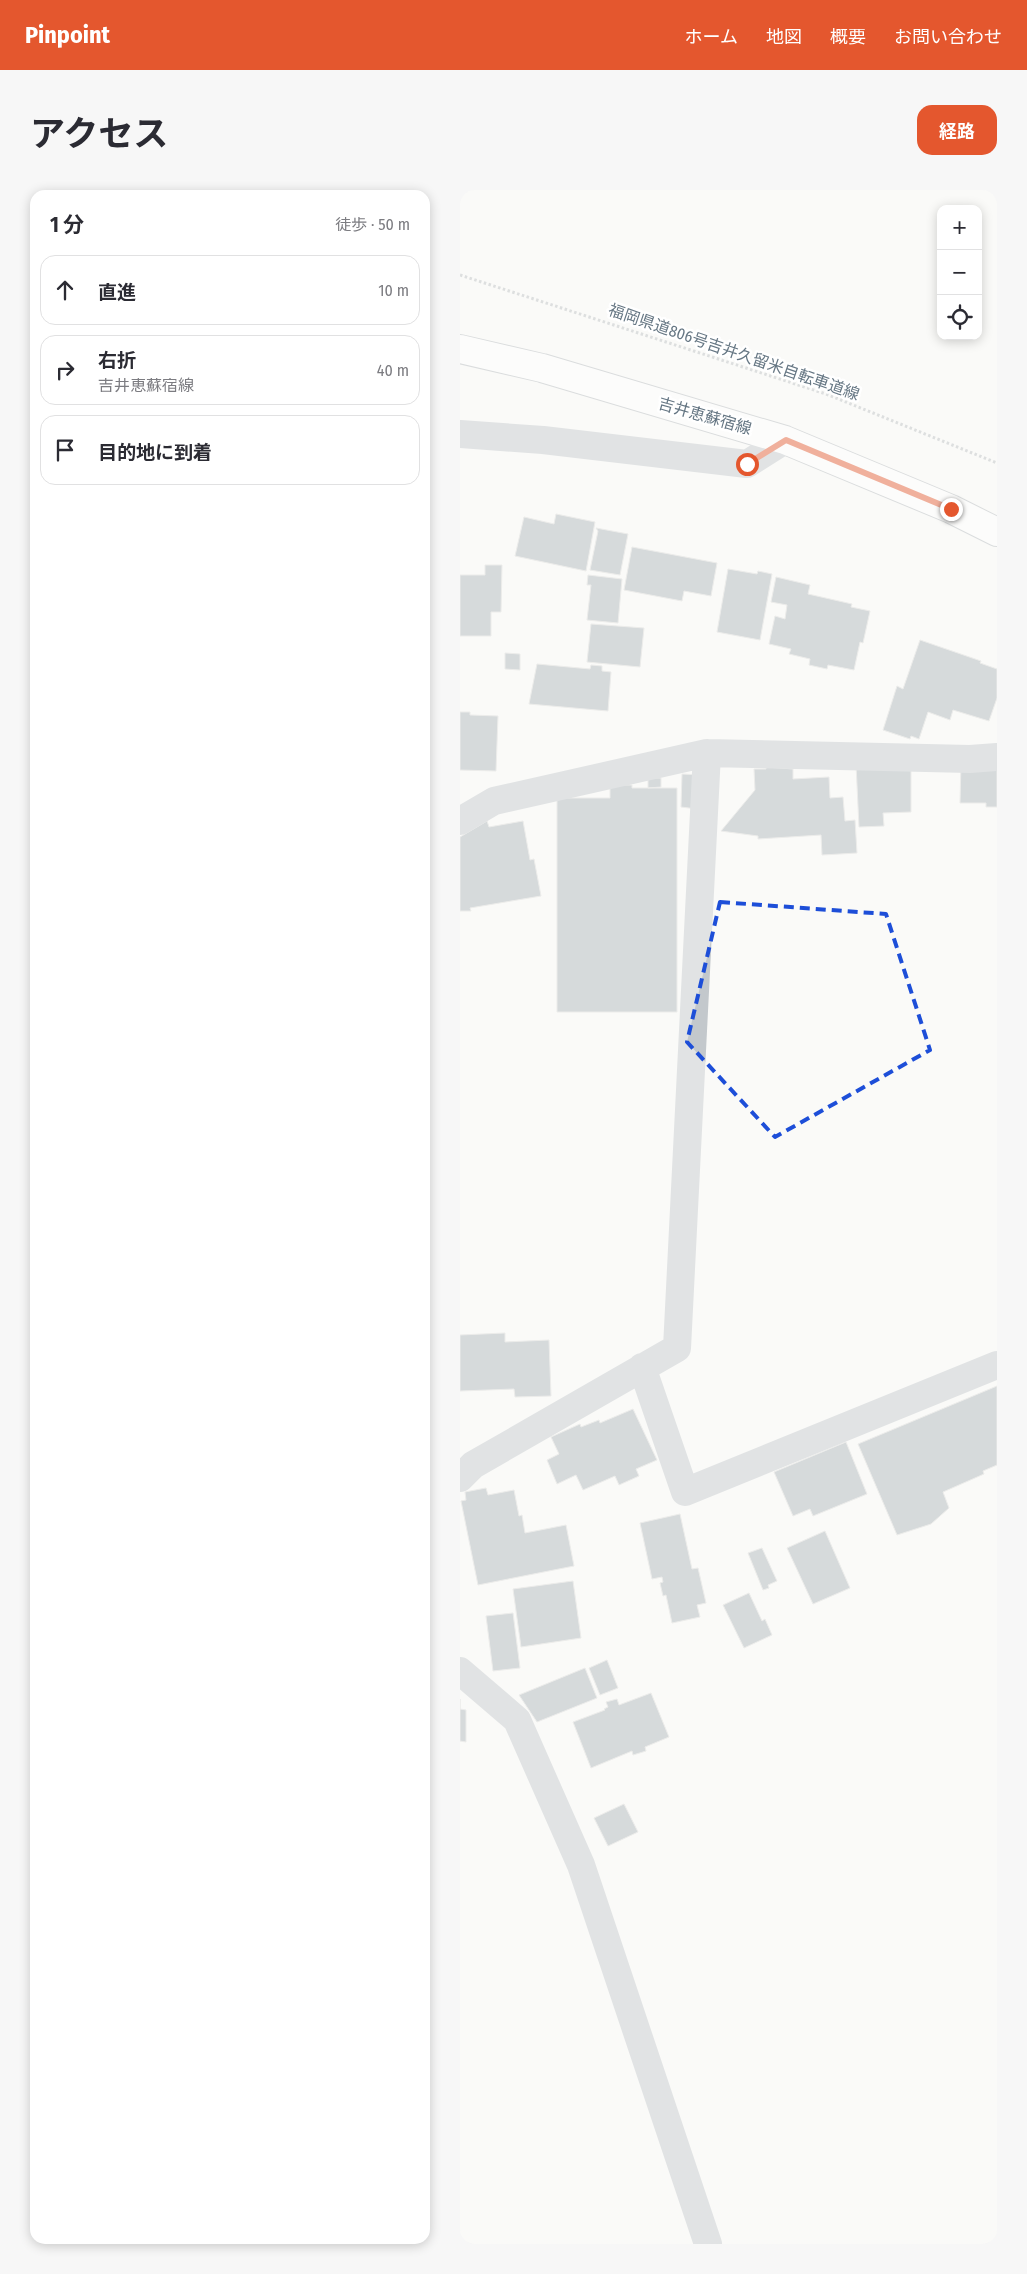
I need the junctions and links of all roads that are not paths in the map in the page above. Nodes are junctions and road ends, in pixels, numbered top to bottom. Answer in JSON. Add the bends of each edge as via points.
{"nodes":[{"id":1,"x":460,"y":349,"type":"edge"},
{"id":2,"x":460,"y":434,"type":"edge"},
{"id":3,"x":786,"y":440,"type":"junction"},
{"id":4,"x":997,"y":532,"type":"edge"},
{"id":5,"x":707,"y":753,"type":"junction"},
{"id":6,"x":997,"y":758,"type":"edge"},
{"id":7,"x":460,"y":821,"type":"edge"},
{"id":8,"x":997,"y":1365,"type":"edge"},
{"id":9,"x":642,"y":1366,"type":"junction"},
{"id":10,"x":460,"y":1478,"type":"edge"},
{"id":11,"x":460,"y":1671,"type":"edge"},
{"id":12,"x":708,"y":2244,"type":"edge"}],
"edges":[{"from":1,"to":3,"type":"main road","name":"吉井恵蘇宿線","via":[[542,368]]},
{"from":2,"to":3,"type":"street","via":[[542,440],[747,464]]},
{"from":3,"to":4,"type":"main road","name":"吉井恵蘇宿線","via":[[951,509]]},
{"from":5,"to":6,"type":"street"},
{"from":5,"to":7,"type":"street","via":[[494,801]]},
{"from":5,"to":9,"type":"street","via":[[677,1348]]},
{"from":8,"to":9,"type":"street","via":[[685,1492]]},
{"from":9,"to":10,"type":"street","via":[[474,1465]]},
{"from":11,"to":12,"type":"street","via":[[516,1720],[580,1865]]}]}
